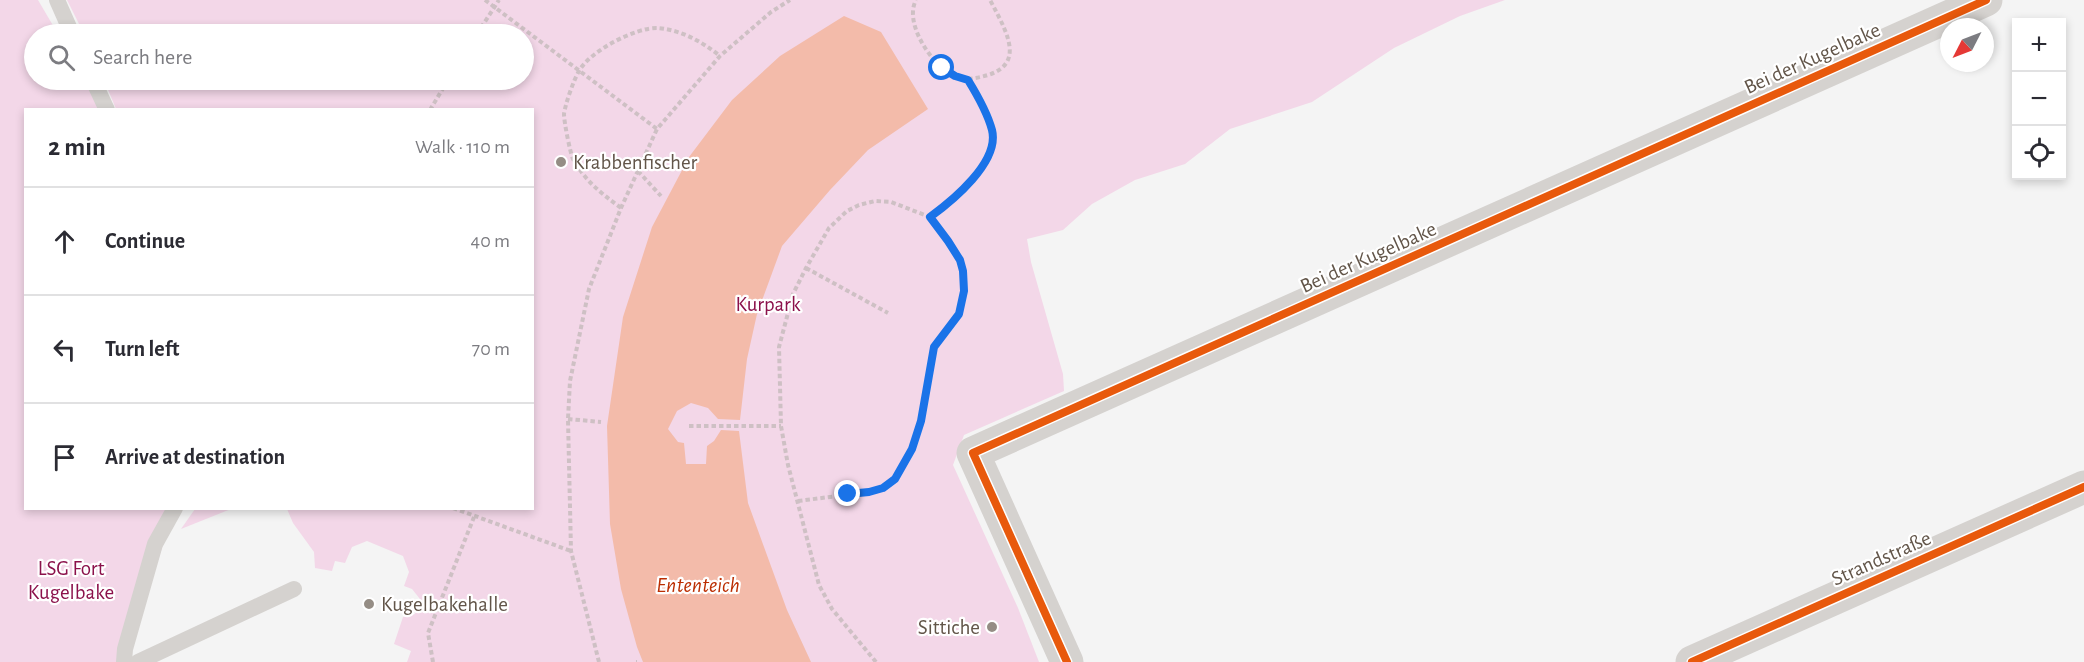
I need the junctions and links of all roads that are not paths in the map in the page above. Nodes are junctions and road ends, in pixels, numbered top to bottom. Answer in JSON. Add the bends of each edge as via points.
{"nodes":[{"id":1,"x":57,"y":0,"type":"edge"},
{"id":2,"x":1986,"y":0,"type":"edge"},
{"id":3,"x":68,"y":24,"type":"edge"},
{"id":4,"x":98,"y":90,"type":"edge"},
{"id":5,"x":106,"y":108,"type":"edge"},
{"id":6,"x":2084,"y":487,"type":"edge"},
{"id":7,"x":174,"y":510,"type":"edge"},
{"id":8,"x":294,"y":589,"type":"dead end"},
{"id":9,"x":124,"y":662,"type":"edge"},
{"id":10,"x":138,"y":662,"type":"edge"},
{"id":11,"x":1067,"y":662,"type":"edge"},
{"id":12,"x":1692,"y":662,"type":"edge"}],
"edges":[{"from":1,"to":3,"type":"lane"},
{"from":2,"to":11,"type":"street","name":"Bei der Kugelbake","via":[[973,453]]},
{"from":4,"to":5,"type":"lane"},
{"from":6,"to":12,"type":"street","name":"Strandstraße"},
{"from":7,"to":9,"type":"lane","via":[[155,544]]},
{"from":8,"to":10,"type":"lane"}]}
